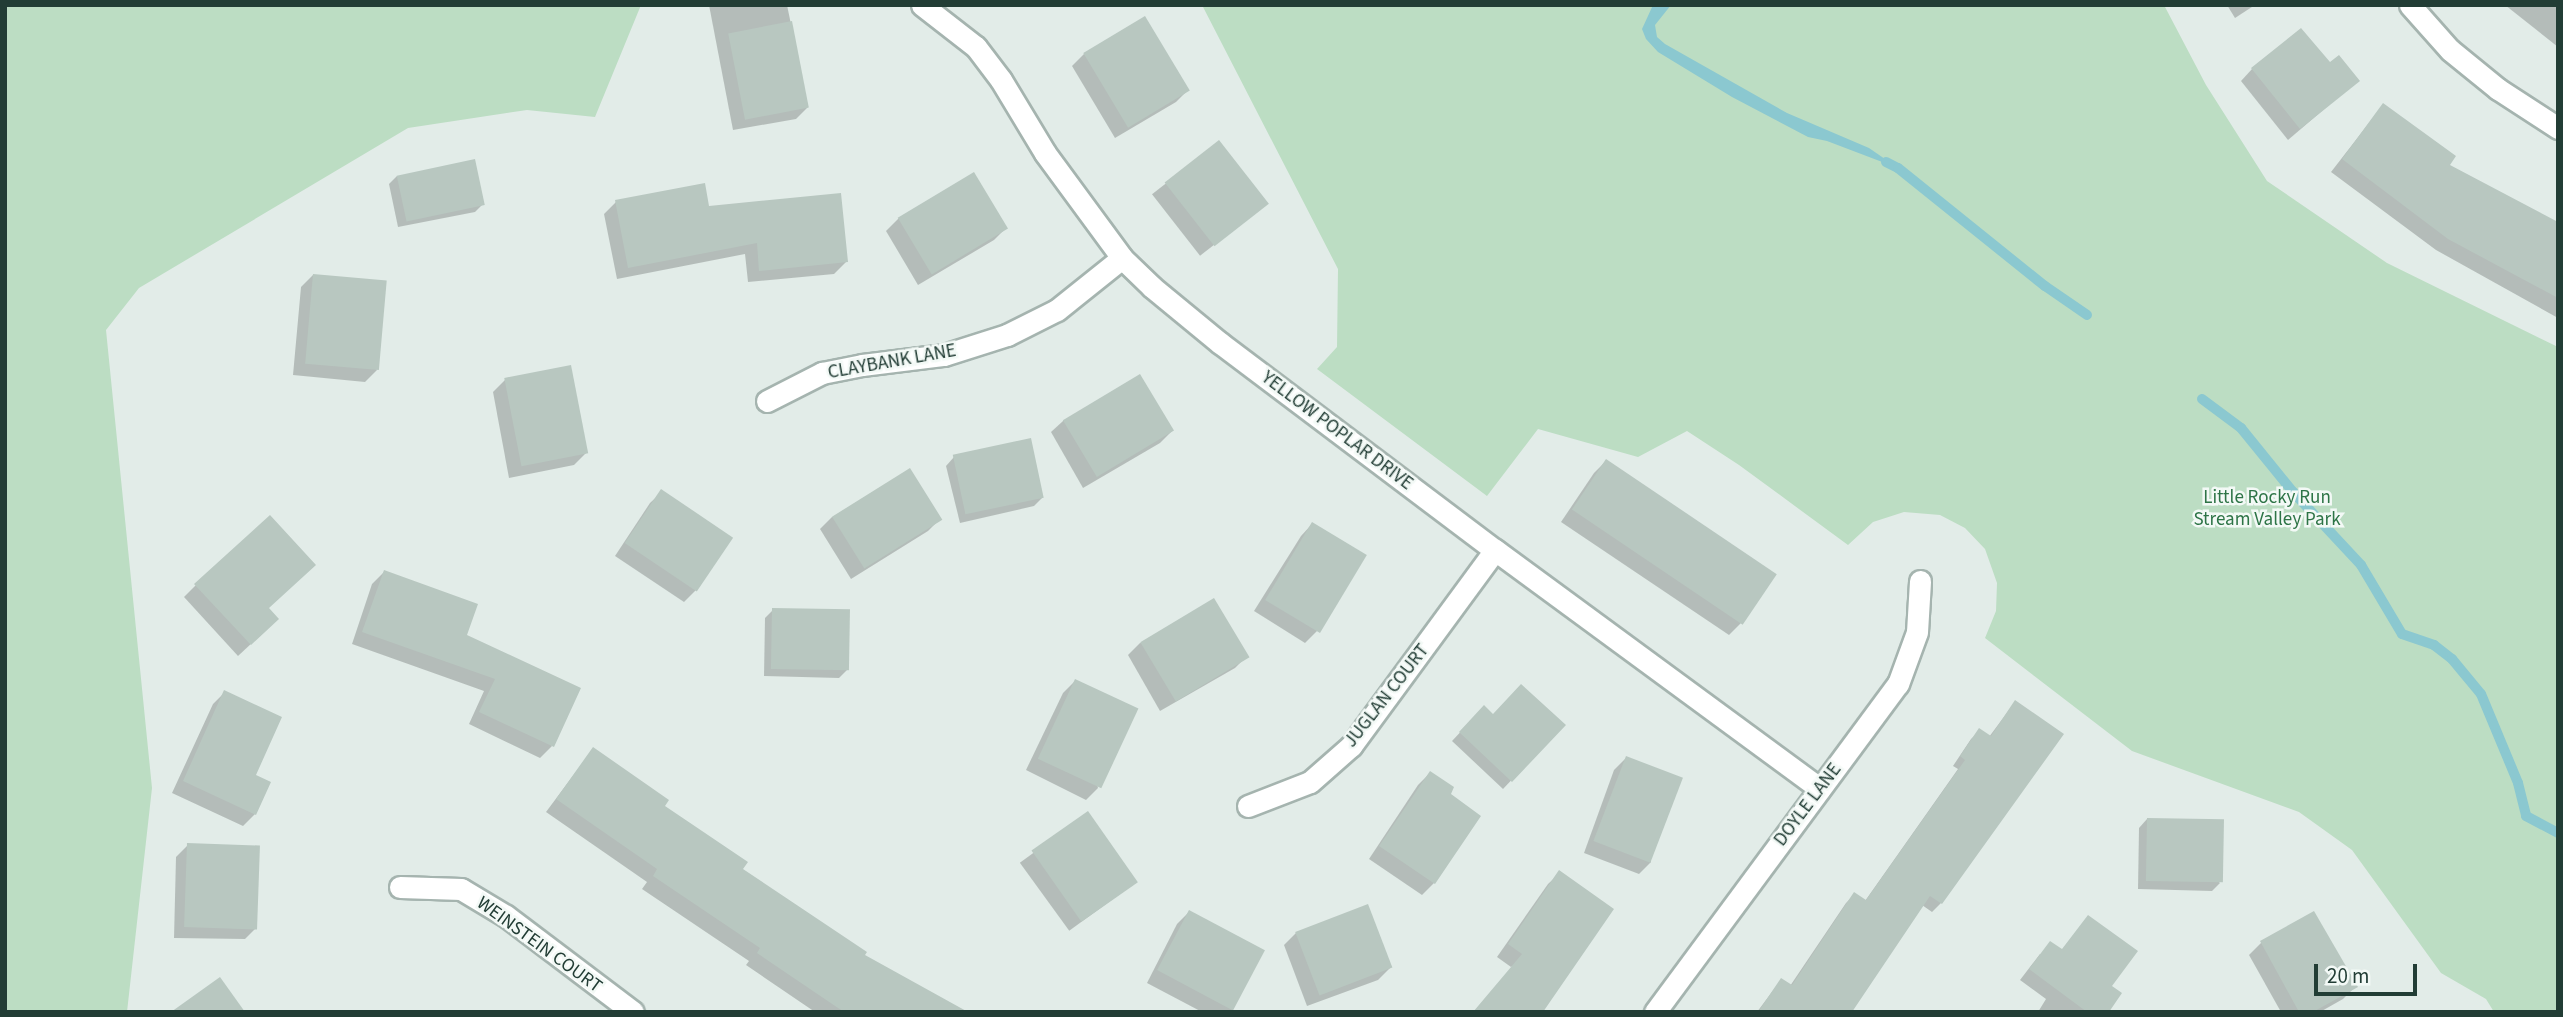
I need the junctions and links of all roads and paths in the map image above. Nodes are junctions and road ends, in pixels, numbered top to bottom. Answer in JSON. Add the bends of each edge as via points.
{"nodes":[{"id":1,"x":922,"y":5,"type":"edge"},
{"id":2,"x":2410,"y":5,"type":"edge"},
{"id":3,"x":2558,"y":128,"type":"edge"},
{"id":4,"x":1122,"y":258,"type":"junction"},
{"id":5,"x":767,"y":401,"type":"dead end"},
{"id":6,"x":1495,"y":550,"type":"junction"},
{"id":7,"x":1920,"y":582,"type":"dead end"},
{"id":8,"x":1820,"y":789,"type":"junction"},
{"id":9,"x":1248,"y":806,"type":"dead end"},
{"id":10,"x":400,"y":887,"type":"dead end"},
{"id":11,"x":633,"y":1012,"type":"edge"},
{"id":12,"x":1655,"y":1012,"type":"edge"}],
"edges":[{"from":1,"to":4,"type":"street","name":"YELLOW POPLAR DRIVE","via":[[976,47],[1045,153]]},
{"from":2,"to":3,"type":"street","via":[[2450,50],[2498,89]]},
{"from":4,"to":5,"type":"street","name":"CLAYBANK LANE","via":[[1057,310],[1007,335],[944,355],[822,373]]},
{"from":4,"to":6,"type":"street","name":"YELLOW POPLAR DRIVE","via":[[1220,343]]},
{"from":6,"to":8,"type":"street","name":"YELLOW POPLAR DRIVE"},
{"from":6,"to":9,"type":"street","name":"JUGLAN COURT","via":[[1351,746],[1310,782]]},
{"from":7,"to":8,"type":"street","name":"DOYLE LANE","via":[[1917,632],[1898,684]]},
{"from":8,"to":12,"type":"street","name":"DOYLE LANE"},
{"from":10,"to":11,"type":"street","name":"WEINSTEIN COURT","via":[[461,890],[506,916]]}]}
